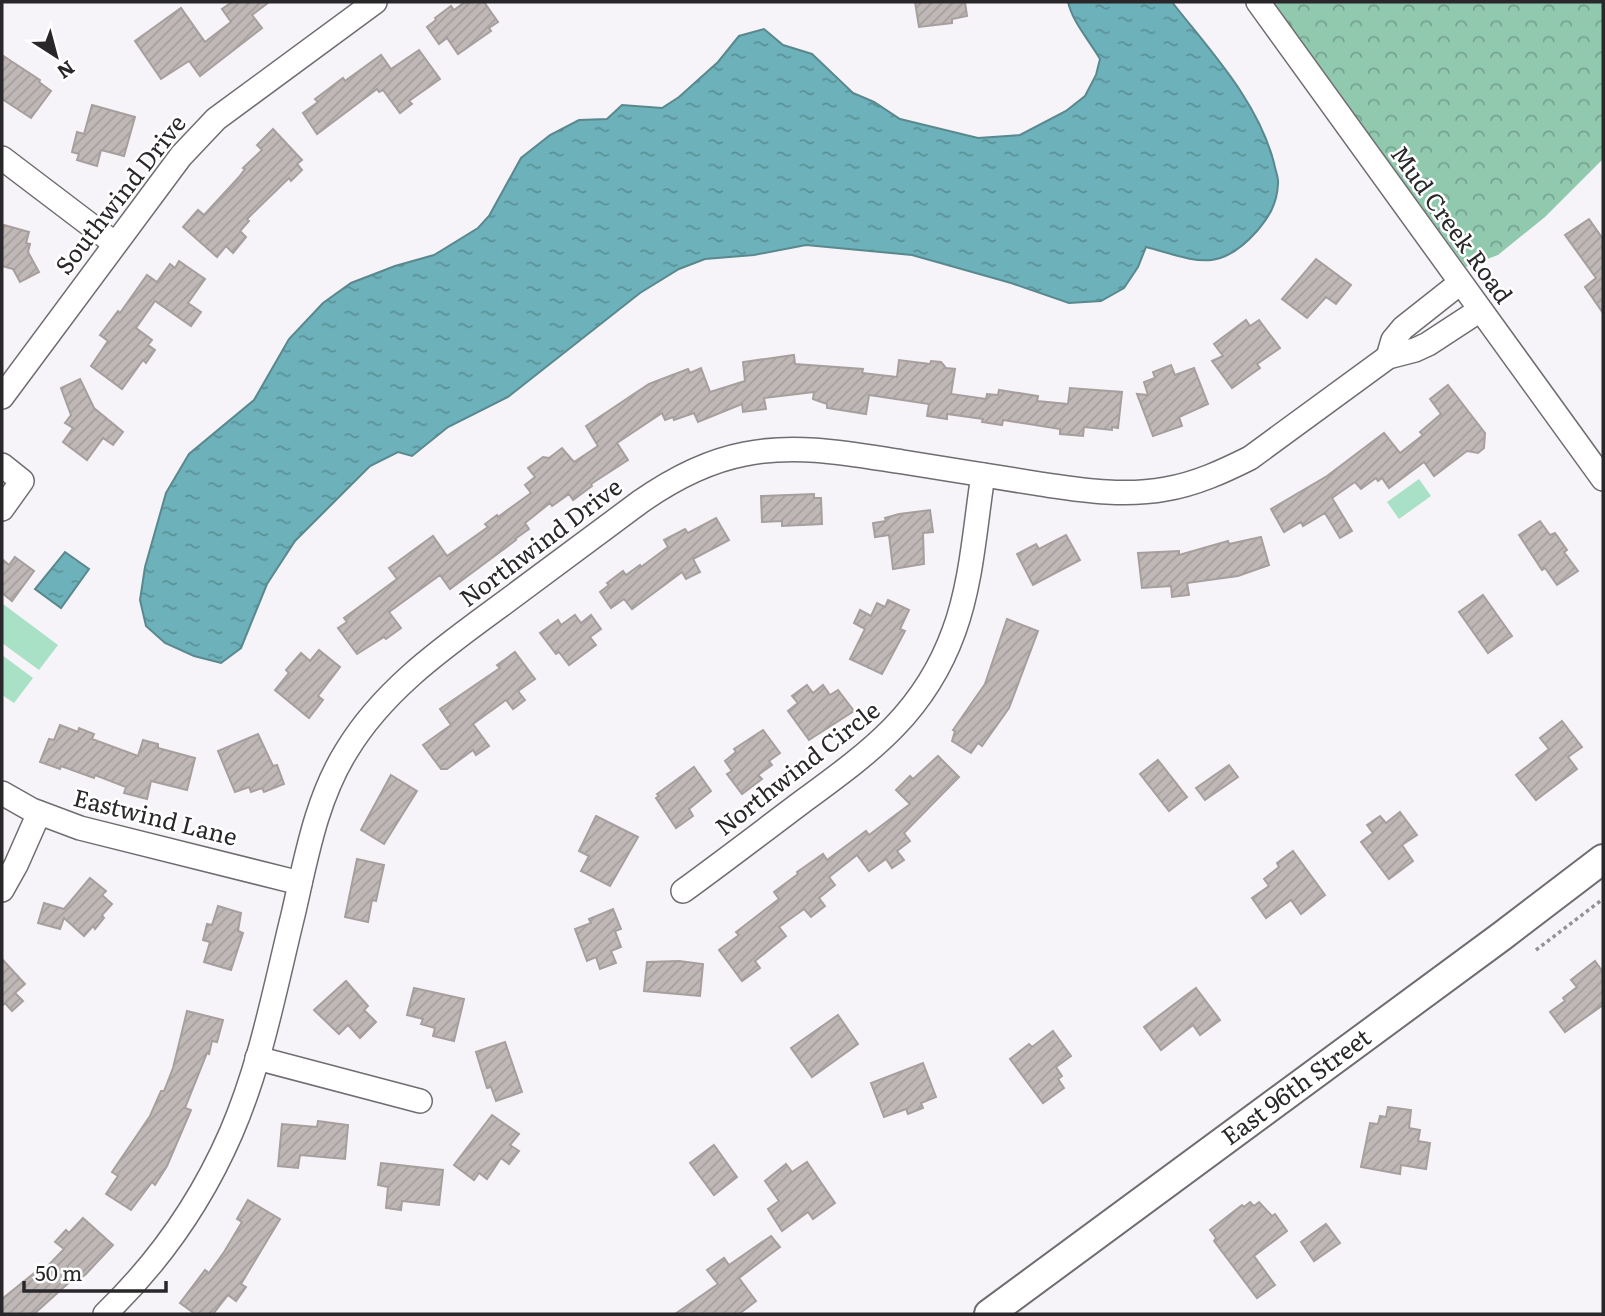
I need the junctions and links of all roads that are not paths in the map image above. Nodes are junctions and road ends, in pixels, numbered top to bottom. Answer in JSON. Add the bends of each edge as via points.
{"nodes":[{"id":1,"x":375,"y":2,"type":"edge"},
{"id":2,"x":1258,"y":2,"type":"edge"},
{"id":3,"x":2,"y":159,"type":"edge"},
{"id":4,"x":114,"y":243,"type":"junction"},
{"id":5,"x":1460,"y":283,"type":"junction"},
{"id":6,"x":1479,"y":310,"type":"junction"},
{"id":7,"x":1388,"y":357,"type":"junction"},
{"id":8,"x":2,"y":397,"type":"edge"},
{"id":9,"x":2,"y":465,"type":"edge"},
{"id":10,"x":983,"y":475,"type":"junction"},
{"id":11,"x":1603,"y":479,"type":"edge"},
{"id":12,"x":2,"y":509,"type":"edge"},
{"id":13,"x":2,"y":793,"type":"edge"},
{"id":14,"x":40,"y":813,"type":"junction"},
{"id":15,"x":1603,"y":859,"type":"edge"},
{"id":16,"x":300,"y":883,"type":"junction"},
{"id":17,"x":2,"y":890,"type":"edge"},
{"id":18,"x":683,"y":891,"type":"dead end"},
{"id":19,"x":257,"y":1058,"type":"junction"},
{"id":20,"x":420,"y":1101,"type":"dead end"},
{"id":21,"x":105,"y":1314,"type":"edge"},
{"id":22,"x":989,"y":1314,"type":"edge"}],
"edges":[{"from":1,"to":4,"type":"street","name":"Southwind Drive","via":[[216,119],[181,156]]},
{"from":2,"to":5,"type":"street","name":"Mud Creek Road"},
{"from":3,"to":4,"type":"street"},
{"from":4,"to":8,"type":"street","name":"Southwind Drive"},
{"from":5,"to":6,"type":"street","name":"Mud Creek Road"},
{"from":5,"to":7,"type":"street","name":"Northwind Drive","via":[[1403,328]]},
{"from":6,"to":7,"type":"street","name":"Northwind Drive","via":[[1428,345]]},
{"from":6,"to":11,"type":"street","name":"Mud Creek Road"},
{"from":7,"to":10,"type":"street","name":"Northwind Drive","via":[[1251,458],[1189,484],[1103,492]]},
{"from":9,"to":12,"type":"street","via":[[22,481]]},
{"from":10,"to":16,"type":"street","name":"Northwind Drive","via":[[834,451],[789,449],[732,458],[662,487],[426,661],[388,697],[346,751],[334,775],[318,814]]},
{"from":10,"to":18,"type":"street","name":"Northwind Circle","via":[[954,631],[913,708],[867,753]]},
{"from":13,"to":14,"type":"street","name":"Eastwind Lane"},
{"from":14,"to":16,"type":"street","name":"Eastwind Lane","via":[[80,828]]},
{"from":14,"to":17,"type":"street"},
{"from":15,"to":22,"type":"main road","name":"East 96th Street"},
{"from":16,"to":19,"type":"street","name":"Northwind Drive"},
{"from":19,"to":20,"type":"street"},
{"from":19,"to":21,"type":"street","name":"Northwind Drive","via":[[209,1179],[161,1253]]}]}
